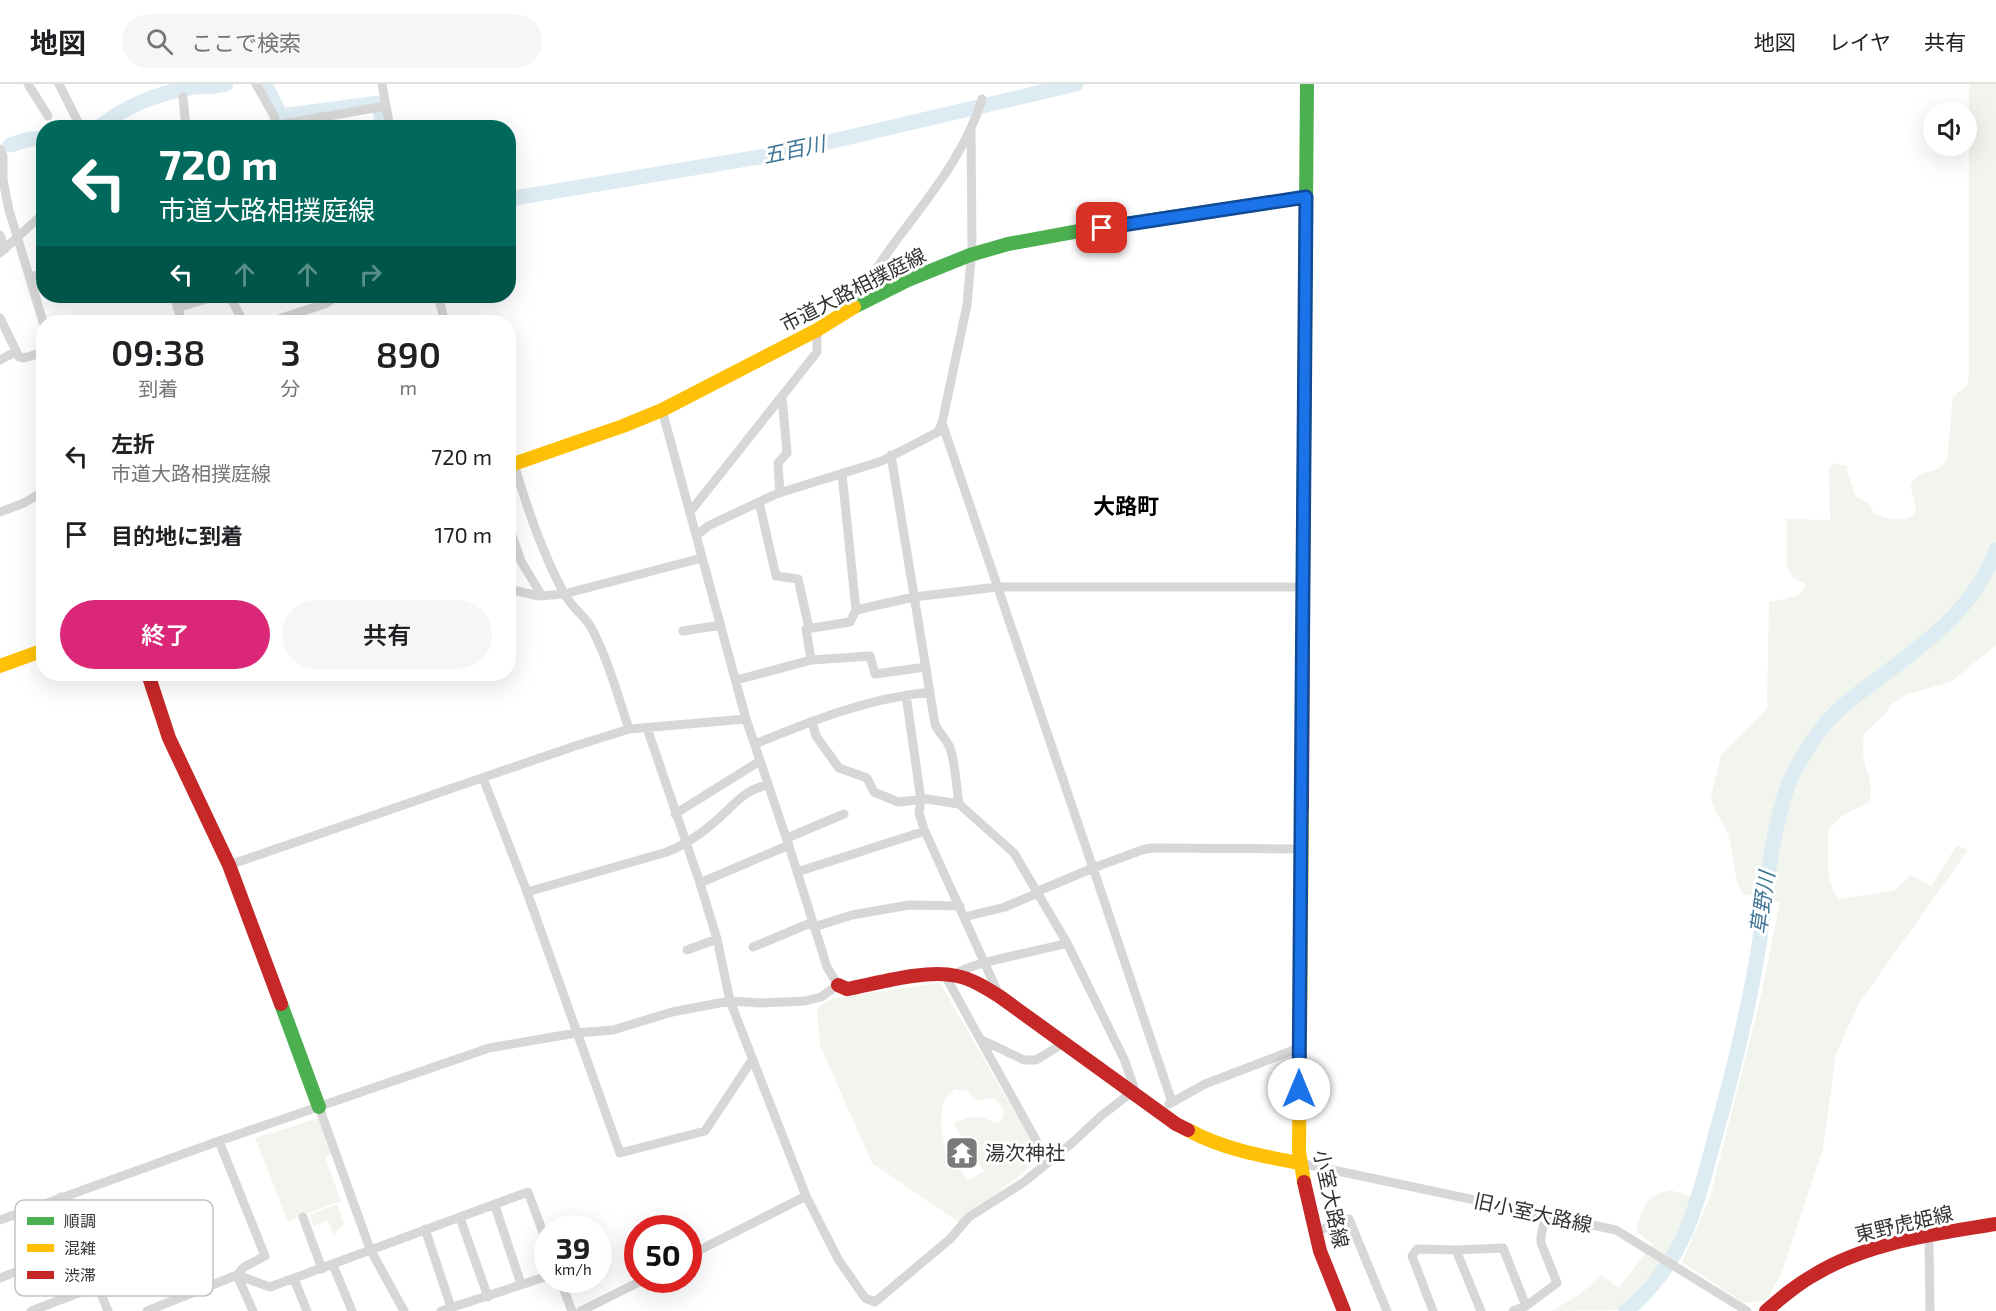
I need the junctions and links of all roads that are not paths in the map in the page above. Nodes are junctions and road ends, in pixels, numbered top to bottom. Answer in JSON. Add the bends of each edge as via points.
{"nodes":[{"id":1,"x":28,"y":84,"type":"edge"},
{"id":2,"x":59,"y":84,"type":"edge"},
{"id":3,"x":256,"y":84,"type":"edge"},
{"id":4,"x":382,"y":84,"type":"edge"},
{"id":5,"x":1307,"y":84,"type":"edge"},
{"id":6,"x":183,"y":97,"type":"dead end"},
{"id":7,"x":982,"y":99,"type":"dead end"},
{"id":8,"x":386,"y":106,"type":"junction"},
{"id":9,"x":48,"y":116,"type":"dead end"},
{"id":10,"x":77,"y":120,"type":"edge"},
{"id":11,"x":185,"y":120,"type":"edge"},
{"id":12,"x":275,"y":120,"type":"edge"},
{"id":13,"x":310,"y":120,"type":"edge"},
{"id":14,"x":389,"y":120,"type":"edge"},
{"id":15,"x":971,"y":129,"type":"junction"},
{"id":16,"x":0,"y":149,"type":"edge"},
{"id":17,"x":2,"y":181,"type":"edge"},
{"id":18,"x":1306,"y":197,"type":"junction"},
{"id":19,"x":36,"y":221,"type":"edge"},
{"id":20,"x":0,"y":235,"type":"edge"},
{"id":21,"x":18,"y":238,"type":"junction"},
{"id":22,"x":3,"y":251,"type":"edge"},
{"id":23,"x":970,"y":255,"type":"junction"},
{"id":24,"x":36,"y":275,"type":"edge"},
{"id":25,"x":30,"y":278,"type":"junction"},
{"id":26,"x":36,"y":298,"type":"edge"},
{"id":27,"x":176,"y":303,"type":"edge"},
{"id":28,"x":193,"y":303,"type":"edge"},
{"id":29,"x":326,"y":303,"type":"edge"},
{"id":30,"x":854,"y":307,"type":"junction"},
{"id":31,"x":177,"y":308,"type":"junction"},
{"id":32,"x":180,"y":315,"type":"edge"},
{"id":33,"x":291,"y":315,"type":"edge"},
{"id":34,"x":0,"y":318,"type":"edge"},
{"id":35,"x":817,"y":330,"type":"junction"},
{"id":36,"x":15,"y":352,"type":"junction"},
{"id":37,"x":36,"y":354,"type":"edge"},
{"id":38,"x":0,"y":360,"type":"edge"},
{"id":39,"x":782,"y":396,"type":"junction"},
{"id":40,"x":662,"y":410,"type":"junction"},
{"id":41,"x":942,"y":423,"type":"junction"},
{"id":42,"x":891,"y":455,"type":"junction"},
{"id":43,"x":516,"y":463,"type":"edge"},
{"id":44,"x":842,"y":474,"type":"junction"},
{"id":45,"x":516,"y":478,"type":"edge"},
{"id":46,"x":780,"y":493,"type":"junction"},
{"id":47,"x":36,"y":496,"type":"edge"},
{"id":48,"x":759,"y":502,"type":"junction"},
{"id":49,"x":0,"y":512,"type":"edge"},
{"id":50,"x":690,"y":512,"type":"junction"},
{"id":51,"x":697,"y":535,"type":"junction"},
{"id":52,"x":516,"y":547,"type":"edge"},
{"id":53,"x":702,"y":558,"type":"junction"},
{"id":54,"x":996,"y":587,"type":"junction"},
{"id":55,"x":1303,"y":587,"type":"junction"},
{"id":56,"x":516,"y":591,"type":"edge"},
{"id":57,"x":564,"y":594,"type":"junction"},
{"id":58,"x":542,"y":596,"type":"junction"},
{"id":59,"x":915,"y":597,"type":"junction"},
{"id":60,"x":856,"y":610,"type":"junction"},
{"id":61,"x":721,"y":626,"type":"junction"},
{"id":62,"x":809,"y":628,"type":"junction"},
{"id":63,"x":683,"y":631,"type":"dead end"},
{"id":64,"x":36,"y":653,"type":"edge"},
{"id":65,"x":811,"y":660,"type":"junction"},
{"id":66,"x":0,"y":666,"type":"edge"},
{"id":67,"x":926,"y":667,"type":"junction"},
{"id":68,"x":737,"y":680,"type":"junction"},
{"id":69,"x":150,"y":681,"type":"edge"},
{"id":70,"x":930,"y":692,"type":"junction"},
{"id":71,"x":906,"y":695,"type":"junction"},
{"id":72,"x":746,"y":719,"type":"junction"},
{"id":73,"x":812,"y":721,"type":"junction"},
{"id":74,"x":647,"y":728,"type":"junction"},
{"id":75,"x":629,"y":729,"type":"junction"},
{"id":76,"x":755,"y":744,"type":"junction"},
{"id":77,"x":760,"y":761,"type":"junction"},
{"id":78,"x":483,"y":778,"type":"junction"},
{"id":79,"x":768,"y":785,"type":"junction"},
{"id":80,"x":921,"y":800,"type":"junction"},
{"id":81,"x":959,"y":804,"type":"junction"},
{"id":82,"x":675,"y":814,"type":"junction"},
{"id":83,"x":843,"y":814,"type":"dead end"},
{"id":84,"x":925,"y":831,"type":"junction"},
{"id":85,"x":788,"y":842,"type":"junction"},
{"id":86,"x":686,"y":844,"type":"junction"},
{"id":87,"x":1300,"y":849,"type":"junction"},
{"id":88,"x":229,"y":865,"type":"junction"},
{"id":89,"x":1093,"y":868,"type":"junction"},
{"id":90,"x":797,"y":872,"type":"junction"},
{"id":91,"x":700,"y":883,"type":"junction"},
{"id":92,"x":527,"y":892,"type":"junction"},
{"id":93,"x":1037,"y":892,"type":"junction"},
{"id":94,"x":960,"y":906,"type":"junction"},
{"id":95,"x":964,"y":917,"type":"junction"},
{"id":96,"x":814,"y":924,"type":"junction"},
{"id":97,"x":717,"y":939,"type":"junction"},
{"id":98,"x":1067,"y":943,"type":"junction"},
{"id":99,"x":753,"y":947,"type":"dead end"},
{"id":100,"x":687,"y":950,"type":"dead end"},
{"id":101,"x":985,"y":963,"type":"junction"},
{"id":102,"x":950,"y":975,"type":"junction"},
{"id":103,"x":838,"y":986,"type":"junction"},
{"id":104,"x":999,"y":996,"type":"junction"},
{"id":105,"x":730,"y":1001,"type":"junction"},
{"id":106,"x":576,"y":1033,"type":"junction"},
{"id":107,"x":980,"y":1039,"type":"junction"},
{"id":108,"x":1064,"y":1043,"type":"junction"},
{"id":109,"x":1299,"y":1048,"type":"junction"},
{"id":110,"x":752,"y":1060,"type":"junction"},
{"id":111,"x":1132,"y":1092,"type":"junction"},
{"id":112,"x":1172,"y":1102,"type":"junction"},
{"id":113,"x":319,"y":1107,"type":"junction"},
{"id":114,"x":1160,"y":1112,"type":"junction"},
{"id":115,"x":219,"y":1141,"type":"junction"},
{"id":116,"x":1048,"y":1162,"type":"junction"},
{"id":117,"x":1300,"y":1163,"type":"junction"},
{"id":118,"x":806,"y":1196,"type":"junction"},
{"id":119,"x":61,"y":1197,"type":"junction"},
{"id":120,"x":53,"y":1200,"type":"edge"},
{"id":121,"x":62,"y":1200,"type":"edge"},
{"id":122,"x":495,"y":1206,"type":"junction"},
{"id":123,"x":15,"y":1214,"type":"edge"},
{"id":124,"x":1546,"y":1214,"type":"junction"},
{"id":125,"x":537,"y":1215,"type":"edge"},
{"id":126,"x":303,"y":1217,"type":"dead end"},
{"id":127,"x":460,"y":1218,"type":"junction"},
{"id":128,"x":0,"y":1220,"type":"edge"},
{"id":129,"x":1996,"y":1224,"type":"edge"},
{"id":130,"x":425,"y":1229,"type":"junction"},
{"id":131,"x":1315,"y":1232,"type":"junction"},
{"id":132,"x":1927,"y":1236,"type":"junction"},
{"id":133,"x":370,"y":1249,"type":"junction"},
{"id":134,"x":702,"y":1249,"type":"edge"},
{"id":135,"x":1456,"y":1250,"type":"junction"},
{"id":136,"x":333,"y":1265,"type":"junction"},
{"id":137,"x":322,"y":1269,"type":"junction"},
{"id":138,"x":15,"y":1272,"type":"edge"},
{"id":139,"x":237,"y":1275,"type":"junction"},
{"id":140,"x":0,"y":1278,"type":"edge"},
{"id":141,"x":294,"y":1279,"type":"junction"},
{"id":142,"x":534,"y":1280,"type":"edge"},
{"id":143,"x":521,"y":1284,"type":"junction"},
{"id":144,"x":213,"y":1285,"type":"edge"},
{"id":145,"x":624,"y":1290,"type":"edge"},
{"id":146,"x":565,"y":1293,"type":"edge"},
{"id":147,"x":71,"y":1296,"type":"edge"},
{"id":148,"x":101,"y":1296,"type":"edge"},
{"id":149,"x":184,"y":1296,"type":"edge"},
{"id":150,"x":488,"y":1297,"type":"junction"},
{"id":151,"x":1526,"y":1306,"type":"junction"},
{"id":152,"x":451,"y":1307,"type":"junction"},
{"id":153,"x":31,"y":1311,"type":"edge"},
{"id":154,"x":108,"y":1311,"type":"edge"},
{"id":155,"x":147,"y":1311,"type":"edge"},
{"id":156,"x":253,"y":1311,"type":"edge"},
{"id":157,"x":307,"y":1311,"type":"edge"},
{"id":158,"x":352,"y":1311,"type":"edge"},
{"id":159,"x":404,"y":1311,"type":"edge"},
{"id":160,"x":441,"y":1311,"type":"edge"},
{"id":161,"x":572,"y":1311,"type":"edge"},
{"id":162,"x":581,"y":1311,"type":"edge"},
{"id":163,"x":1344,"y":1311,"type":"edge"},
{"id":164,"x":1387,"y":1311,"type":"edge"},
{"id":165,"x":1433,"y":1311,"type":"edge"},
{"id":166,"x":1481,"y":1311,"type":"edge"},
{"id":167,"x":1513,"y":1311,"type":"edge"},
{"id":168,"x":1747,"y":1311,"type":"edge"},
{"id":169,"x":1766,"y":1311,"type":"edge"},
{"id":170,"x":1930,"y":1311,"type":"edge"}],
"edges":[{"from":1,"to":9,"type":"street"},
{"from":2,"to":10,"type":"street"},
{"from":3,"to":12,"type":"street"},
{"from":4,"to":8,"type":"street"},
{"from":5,"to":18,"type":"street","name":"小室大路線"},
{"from":6,"to":11,"type":"street"},
{"from":7,"to":15,"type":"street"},
{"from":8,"to":13,"type":"street"},
{"from":8,"to":14,"type":"street"},
{"from":15,"to":23,"type":"street"},
{"from":15,"to":30,"type":"street","via":[[950,169]]},
{"from":16,"to":17,"type":"street"},
{"from":17,"to":21,"type":"street"},
{"from":18,"to":23,"type":"street","name":"市道大路相撲庭線","via":[[1079,231]]},
{"from":18,"to":55,"type":"street","name":"小室大路線"},
{"from":19,"to":21,"type":"street"},
{"from":20,"to":22,"type":"street"},
{"from":21,"to":22,"type":"street"},
{"from":21,"to":25,"type":"street"},
{"from":23,"to":30,"type":"street","name":"市道大路相撲庭線"},
{"from":23,"to":41,"type":"street","via":[[967,305]]},
{"from":24,"to":25,"type":"street"},
{"from":25,"to":26,"type":"street"},
{"from":27,"to":31,"type":"street"},
{"from":28,"to":31,"type":"street"},
{"from":29,"to":33,"type":"street"},
{"from":30,"to":35,"type":"street","name":"市道大路相撲庭線"},
{"from":31,"to":32,"type":"street"},
{"from":34,"to":36,"type":"street"},
{"from":35,"to":39,"type":"street","via":[[817,352]]},
{"from":35,"to":40,"type":"street","name":"市道大路相撲庭線"},
{"from":36,"to":37,"type":"street","via":[[24,358]]},
{"from":36,"to":38,"type":"street"},
{"from":39,"to":46,"type":"street","via":[[787,453],[778,462]]},
{"from":39,"to":50,"type":"street"},
{"from":40,"to":43,"type":"street","name":"市道大路相撲庭線"},
{"from":40,"to":50,"type":"street"},
{"from":41,"to":42,"type":"street","via":[[938,432]]},
{"from":41,"to":54,"type":"street"},
{"from":42,"to":44,"type":"street"},
{"from":42,"to":59,"type":"street"},
{"from":44,"to":46,"type":"street"},
{"from":44,"to":60,"type":"street"},
{"from":45,"to":57,"type":"street"},
{"from":46,"to":48,"type":"street"},
{"from":47,"to":49,"type":"street"},
{"from":48,"to":51,"type":"street"},
{"from":48,"to":62,"type":"street","via":[[776,576],[798,579]]},
{"from":50,"to":51,"type":"street"},
{"from":51,"to":53,"type":"street"},
{"from":52,"to":58,"type":"street"},
{"from":53,"to":57,"type":"street"},
{"from":53,"to":61,"type":"street"},
{"from":54,"to":55,"type":"street"},
{"from":54,"to":59,"type":"street"},
{"from":54,"to":89,"type":"street"},
{"from":55,"to":87,"type":"street","name":"小室大路線"},
{"from":56,"to":58,"type":"street"},
{"from":57,"to":58,"type":"street"},
{"from":57,"to":75,"type":"street","via":[[591,627]]},
{"from":59,"to":60,"type":"street"},
{"from":59,"to":67,"type":"street"},
{"from":60,"to":62,"type":"street","via":[[850,622]]},
{"from":61,"to":63,"type":"street"},
{"from":61,"to":68,"type":"street"},
{"from":62,"to":65,"type":"street","via":[[806,629]]},
{"from":64,"to":66,"type":"street"},
{"from":65,"to":67,"type":"street","via":[[870,656],[875,674]]},
{"from":65,"to":68,"type":"street"},
{"from":67,"to":70,"type":"street"},
{"from":68,"to":72,"type":"street"},
{"from":69,"to":88,"type":"street","via":[[169,738]]},
{"from":70,"to":71,"type":"street"},
{"from":70,"to":81,"type":"street","via":[[935,724],[950,748]]},
{"from":71,"to":73,"type":"street"},
{"from":71,"to":80,"type":"street"},
{"from":72,"to":74,"type":"street"},
{"from":72,"to":76,"type":"street"},
{"from":73,"to":76,"type":"street"},
{"from":73,"to":80,"type":"street","via":[[816,736],[839,768],[867,778],[874,792],[898,802]]},
{"from":74,"to":75,"type":"street"},
{"from":74,"to":82,"type":"street"},
{"from":75,"to":78,"type":"street"},
{"from":76,"to":77,"type":"street"},
{"from":77,"to":79,"type":"street"},
{"from":77,"to":82,"type":"street"},
{"from":78,"to":88,"type":"street"},
{"from":78,"to":92,"type":"street"},
{"from":79,"to":85,"type":"street"},
{"from":79,"to":86,"type":"street","via":[[738,799]]},
{"from":80,"to":81,"type":"street"},
{"from":80,"to":84,"type":"street","via":[[919,813]]},
{"from":81,"to":93,"type":"street","via":[[1014,853]]},
{"from":82,"to":86,"type":"street"},
{"from":83,"to":85,"type":"street"},
{"from":84,"to":90,"type":"street"},
{"from":84,"to":94,"type":"street"},
{"from":85,"to":90,"type":"street"},
{"from":85,"to":91,"type":"street"},
{"from":86,"to":91,"type":"street"},
{"from":86,"to":92,"type":"street"},
{"from":87,"to":89,"type":"street","via":[[1152,848]]},
{"from":87,"to":109,"type":"street","name":"小室大路線"},
{"from":88,"to":113,"type":"street"},
{"from":89,"to":93,"type":"street"},
{"from":89,"to":112,"type":"street"},
{"from":90,"to":96,"type":"street"},
{"from":91,"to":97,"type":"street"},
{"from":92,"to":106,"type":"street"},
{"from":93,"to":95,"type":"street","via":[[1005,907]]},
{"from":93,"to":98,"type":"street"},
{"from":94,"to":95,"type":"street"},
{"from":94,"to":96,"type":"street","via":[[909,905]]},
{"from":95,"to":101,"type":"street"},
{"from":96,"to":99,"type":"street"},
{"from":96,"to":103,"type":"street","via":[[827,967]]},
{"from":97,"to":100,"type":"street"},
{"from":97,"to":105,"type":"street"},
{"from":98,"to":101,"type":"street"},
{"from":98,"to":111,"type":"street","via":[[1124,1059],[1134,1087]]},
{"from":101,"to":102,"type":"street"},
{"from":101,"to":104,"type":"street"},
{"from":102,"to":103,"type":"street","via":[[847,989]]},
{"from":102,"to":104,"type":"street","via":[[975,982]]},
{"from":102,"to":107,"type":"street"},
{"from":103,"to":105,"type":"street","via":[[805,1001]]},
{"from":104,"to":108,"type":"street"},
{"from":105,"to":106,"type":"street","via":[[672,1012],[613,1030]]},
{"from":105,"to":110,"type":"street"},
{"from":106,"to":110,"type":"street","via":[[620,1153],[705,1131]]},
{"from":106,"to":113,"type":"street","via":[[489,1048]]},
{"from":107,"to":108,"type":"street","via":[[1024,1060],[1036,1060]]},
{"from":107,"to":116,"type":"street"},
{"from":108,"to":111,"type":"street"},
{"from":109,"to":112,"type":"street","via":[[1205,1084]]},
{"from":109,"to":117,"type":"street","name":"小室大路線"},
{"from":110,"to":118,"type":"street"},
{"from":111,"to":114,"type":"street"},
{"from":111,"to":116,"type":"street"},
{"from":112,"to":114,"type":"street"},
{"from":113,"to":115,"type":"street"},
{"from":113,"to":133,"type":"street"},
{"from":114,"to":117,"type":"street","via":[[1208,1141],[1245,1153]]},
{"from":115,"to":119,"type":"street"},
{"from":115,"to":139,"type":"street","via":[[265,1256]]},
{"from":116,"to":118,"type":"street","via":[[969,1217],[950,1239],[875,1302],[865,1298],[838,1259]]},
{"from":117,"to":124,"type":"street","name":"旧小室大路線"},
{"from":117,"to":131,"type":"street","name":"小室大路線"},
{"from":118,"to":134,"type":"street"},
{"from":119,"to":120,"type":"street"},
{"from":119,"to":121,"type":"street"},
{"from":122,"to":125,"type":"street","via":[[528,1192]]},
{"from":122,"to":127,"type":"street"},
{"from":122,"to":143,"type":"street"},
{"from":123,"to":128,"type":"street"},
{"from":124,"to":151,"type":"street","via":[[1542,1243],[1557,1283]]},
{"from":124,"to":168,"type":"street","name":"旧小室大路線","via":[[1616,1230]]},
{"from":126,"to":137,"type":"street"},
{"from":127,"to":130,"type":"street"},
{"from":127,"to":150,"type":"street"},
{"from":129,"to":132,"type":"street","name":"東野虎姫線"},
{"from":130,"to":133,"type":"street"},
{"from":130,"to":152,"type":"street"},
{"from":131,"to":163,"type":"street","name":"小室大路線"},
{"from":131,"to":164,"type":"street","via":[[1349,1219]]},
{"from":132,"to":169,"type":"street","name":"東野虎姫線","via":[[1859,1252],[1797,1285]]},
{"from":132,"to":170,"type":"street"},
{"from":133,"to":136,"type":"street"},
{"from":133,"to":159,"type":"street"},
{"from":135,"to":151,"type":"street","via":[[1503,1248]]},
{"from":135,"to":165,"type":"street","via":[[1418,1250],[1412,1256]]},
{"from":135,"to":166,"type":"street"},
{"from":136,"to":137,"type":"street"},
{"from":136,"to":158,"type":"street"},
{"from":137,"to":141,"type":"street"},
{"from":138,"to":140,"type":"street"},
{"from":139,"to":141,"type":"street","via":[[270,1287]]},
{"from":139,"to":144,"type":"street"},
{"from":139,"to":156,"type":"street"},
{"from":141,"to":157,"type":"street"},
{"from":142,"to":143,"type":"street"},
{"from":143,"to":150,"type":"street"},
{"from":145,"to":162,"type":"street"},
{"from":146,"to":161,"type":"street"},
{"from":147,"to":153,"type":"street"},
{"from":148,"to":154,"type":"street"},
{"from":149,"to":155,"type":"street"},
{"from":150,"to":152,"type":"street"},
{"from":151,"to":167,"type":"street"},
{"from":152,"to":160,"type":"street"}]}
